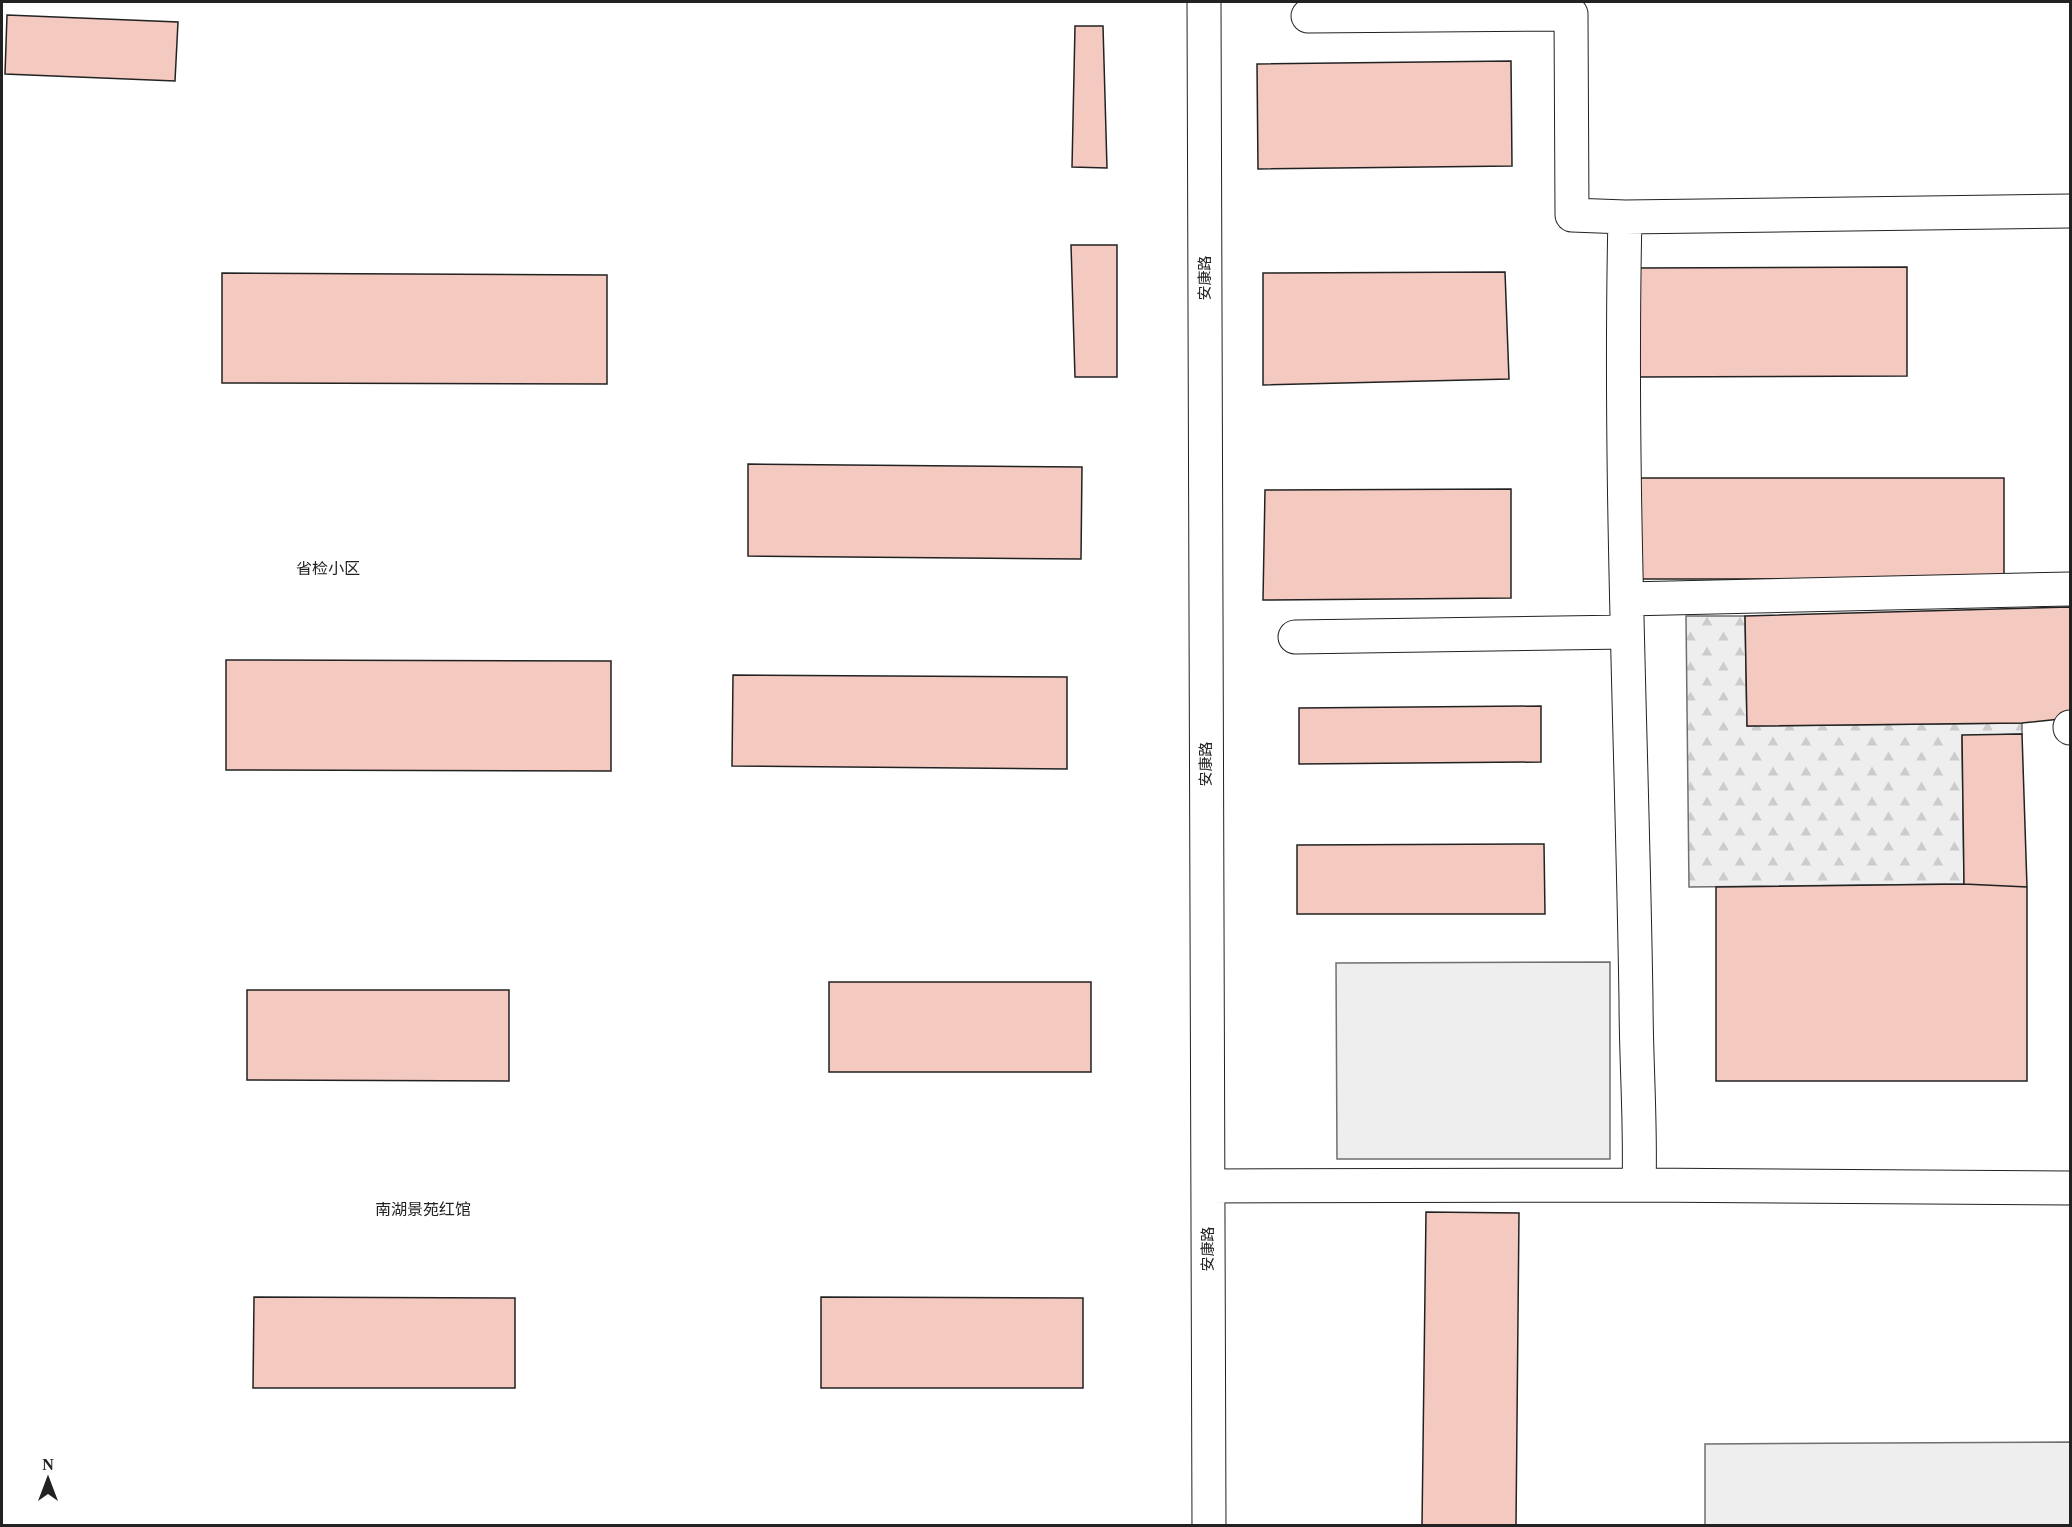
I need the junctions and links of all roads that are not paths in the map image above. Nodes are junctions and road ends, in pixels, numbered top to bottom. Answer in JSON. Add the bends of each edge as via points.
{"nodes":[{"id":1,"x":1204,"y":2,"type":"edge"},
{"id":2,"x":1308,"y":16,"type":"dead end"},
{"id":3,"x":2070,"y":212,"type":"edge"},
{"id":4,"x":1625,"y":217,"type":"junction"},
{"id":5,"x":2070,"y":589,"type":"edge"},
{"id":6,"x":1627,"y":599,"type":"junction"},
{"id":7,"x":1627,"y":632,"type":"junction"},
{"id":8,"x":1295,"y":637,"type":"dead end"},
{"id":9,"x":1639,"y":1185,"type":"junction"},
{"id":10,"x":1208,"y":1186,"type":"junction"},
{"id":11,"x":2070,"y":1188,"type":"edge"},
{"id":12,"x":1209,"y":1526,"type":"edge"}],
"edges":[{"from":1,"to":10,"type":"street","name":"安康路"},
{"from":2,"to":4,"type":"street","via":[[1571,14],[1572,215]]},
{"from":3,"to":4,"type":"street"},
{"from":4,"to":6,"type":"street"},
{"from":5,"to":6,"type":"street"},
{"from":6,"to":7,"type":"street"},
{"from":7,"to":8,"type":"street"},
{"from":7,"to":9,"type":"street"},
{"from":9,"to":10,"type":"street"},
{"from":9,"to":11,"type":"street"},
{"from":10,"to":12,"type":"street","name":"安康路"}]}
